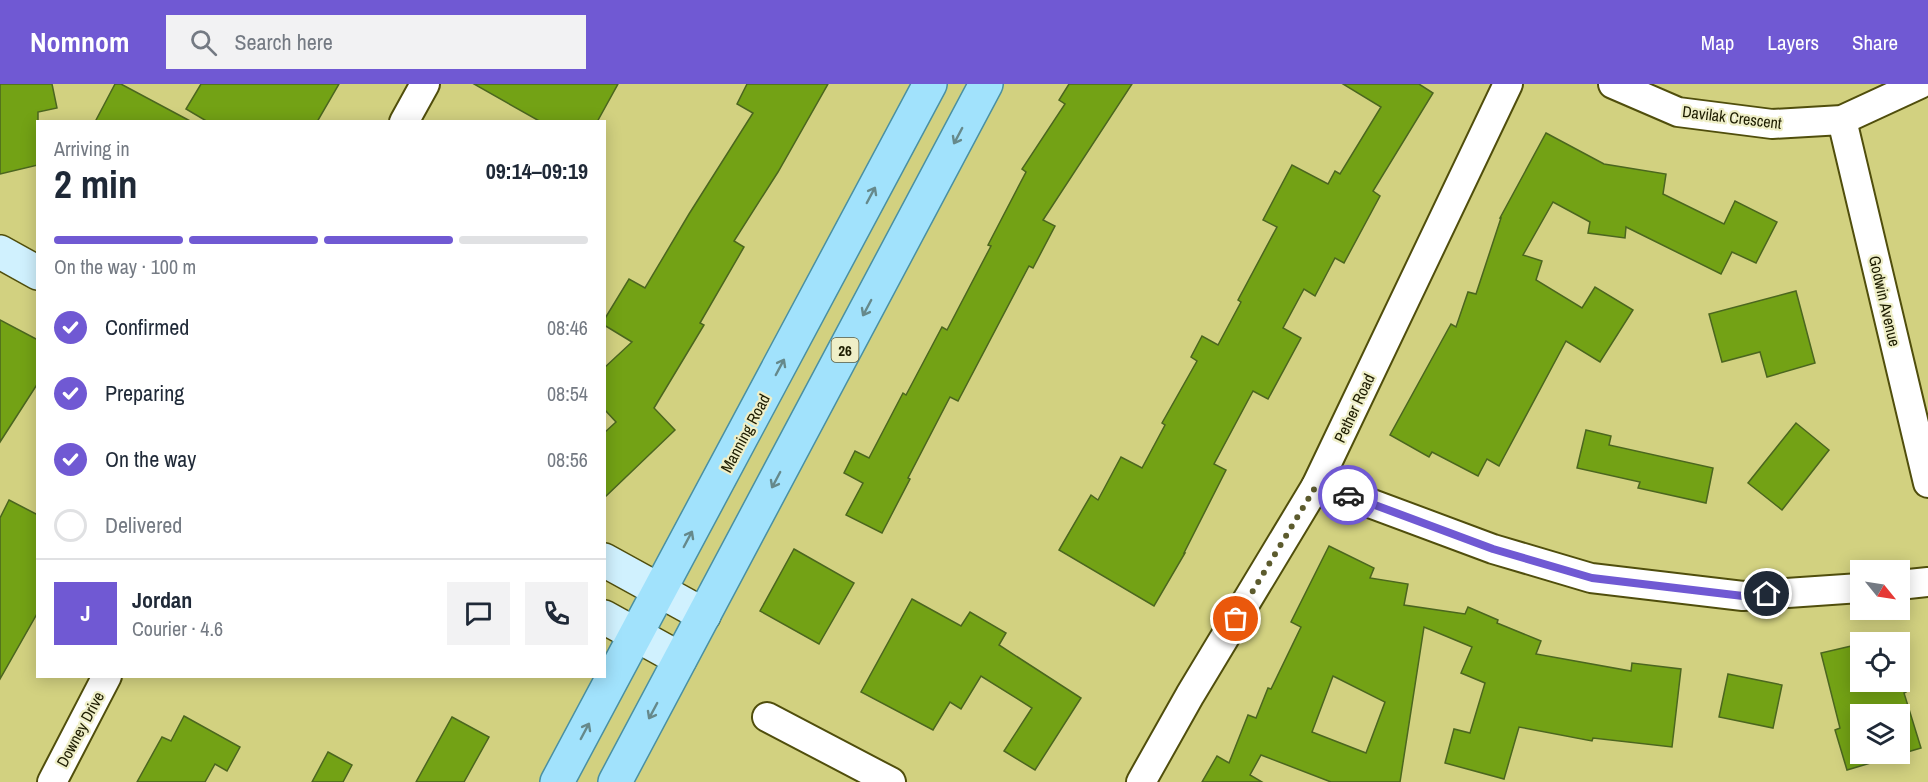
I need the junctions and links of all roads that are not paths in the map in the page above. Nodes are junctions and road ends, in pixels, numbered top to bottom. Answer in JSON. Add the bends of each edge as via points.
{"nodes":[{"id":1,"x":425,"y":84,"type":"edge"},
{"id":2,"x":930,"y":84,"type":"edge"},
{"id":3,"x":986,"y":84,"type":"edge"},
{"id":4,"x":1508,"y":84,"type":"edge"},
{"id":5,"x":1613,"y":84,"type":"edge"},
{"id":6,"x":1920,"y":84,"type":"edge"},
{"id":7,"x":405,"y":120,"type":"edge"},
{"id":8,"x":1842,"y":120,"type":"junction"},
{"id":9,"x":0,"y":252,"type":"edge"},
{"id":10,"x":36,"y":272,"type":"edge"},
{"id":11,"x":1928,"y":483,"type":"edge"},
{"id":12,"x":1316,"y":486,"type":"junction"},
{"id":13,"x":606,"y":561,"type":"edge"},
{"id":14,"x":1928,"y":582,"type":"edge"},
{"id":15,"x":1910,"y":584,"type":"edge"},
{"id":16,"x":1850,"y":589,"type":"edge"},
{"id":17,"x":661,"y":591,"type":"junction"},
{"id":18,"x":704,"y":615,"type":"junction"},
{"id":19,"x":606,"y":618,"type":"edge"},
{"id":20,"x":637,"y":635,"type":"junction"},
{"id":21,"x":680,"y":659,"type":"junction"},
{"id":22,"x":106,"y":678,"type":"edge"},
{"id":23,"x":767,"y":717,"type":"dead end"},
{"id":24,"x":52,"y":782,"type":"edge"},
{"id":25,"x":557,"y":782,"type":"edge"},
{"id":26,"x":615,"y":782,"type":"edge"},
{"id":27,"x":891,"y":782,"type":"edge"},
{"id":28,"x":1141,"y":782,"type":"edge"}],
"edges":[{"from":1,"to":7,"type":"street"},
{"from":17,"to":2,"type":"main road","name":"Manning Road","one_way":true},
{"from":3,"to":18,"type":"main road","number":"26","one_way":true},
{"from":4,"to":12,"type":"street","name":"Pether Road"},
{"from":5,"to":8,"type":"street","name":"Davilak Crescent","via":[[1678,112],[1772,124]]},
{"from":6,"to":8,"type":"street","name":"Davilak Crescent"},
{"from":8,"to":11,"type":"street","name":"Godwin Avenue"},
{"from":9,"to":10,"type":"street"},
{"from":12,"to":16,"type":"street","via":[[1493,549],[1592,578],[1743,596]]},
{"from":12,"to":28,"type":"street","name":"Pether Road"},
{"from":13,"to":17,"type":"street"},
{"from":14,"to":15,"type":"street"},
{"from":17,"to":18,"type":"street"},
{"from":17,"to":20,"type":"main road","name":"Manning Road"},
{"from":18,"to":21,"type":"main road","number":"26"},
{"from":19,"to":20,"type":"street"},
{"from":20,"to":21,"type":"street"},
{"from":25,"to":20,"type":"main road","name":"Manning Road","one_way":true},
{"from":21,"to":26,"type":"main road","number":"26","one_way":true},
{"from":22,"to":24,"type":"street","name":"Downey Drive"},
{"from":23,"to":27,"type":"street"}]}
